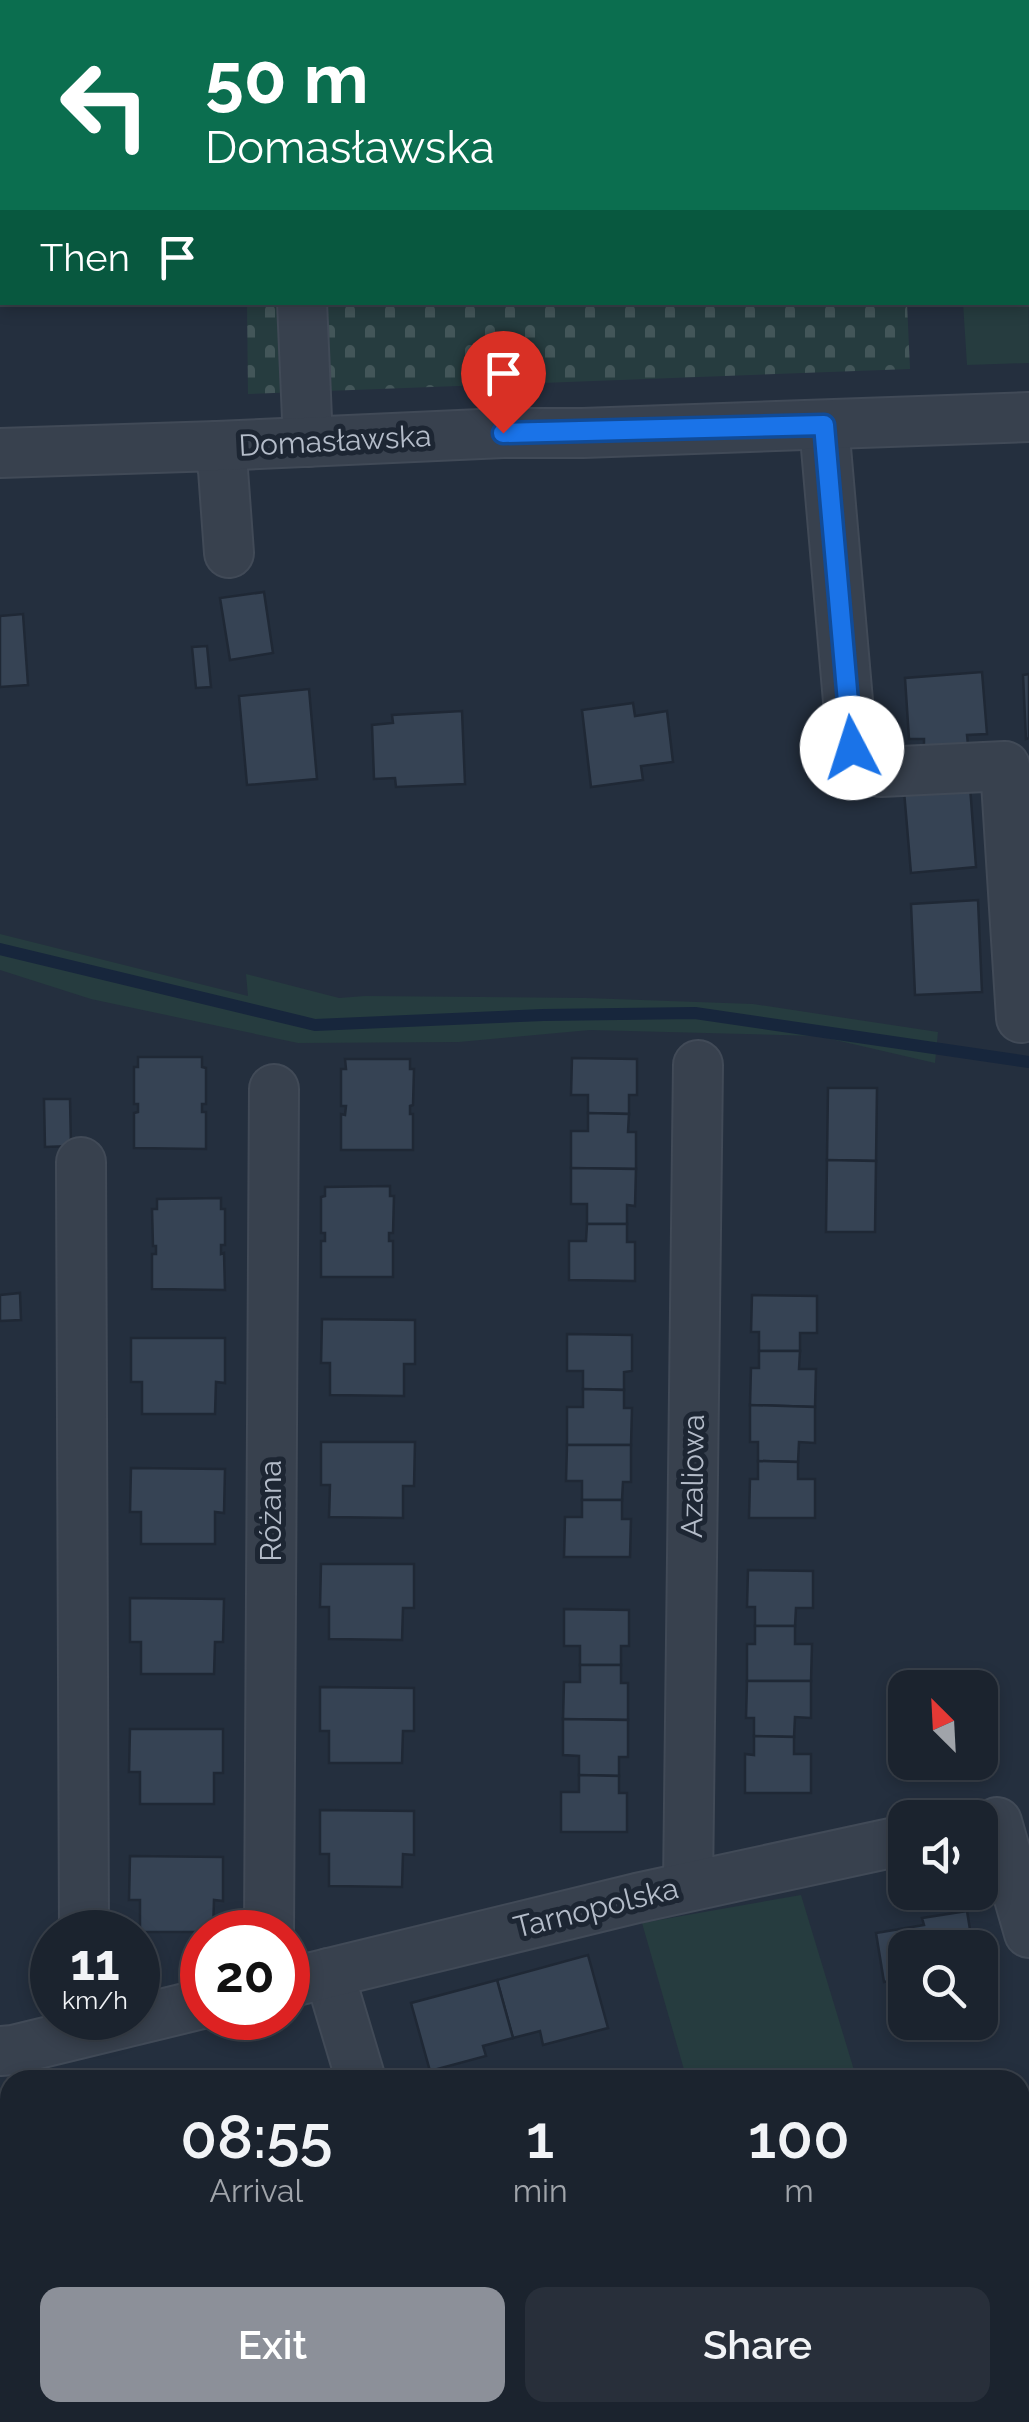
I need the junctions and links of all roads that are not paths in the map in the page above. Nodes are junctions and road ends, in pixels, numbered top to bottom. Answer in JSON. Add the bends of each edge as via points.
{"nodes":[{"id":1,"x":302,"y":305,"type":"edge"},
{"id":2,"x":1029,"y":417,"type":"edge"},
{"id":3,"x":824,"y":425,"type":"junction"},
{"id":4,"x":308,"y":442,"type":"junction"},
{"id":5,"x":218,"y":446,"type":"junction"},
{"id":6,"x":0,"y":453,"type":"edge"},
{"id":7,"x":229,"y":553,"type":"dead end"},
{"id":8,"x":1021,"y":1018,"type":"dead end"},
{"id":9,"x":698,"y":1065,"type":"dead end"},
{"id":10,"x":274,"y":1089,"type":"dead end"},
{"id":11,"x":80,"y":1162,"type":"dead end"},
{"id":12,"x":1002,"y":1820,"type":"edge"},
{"id":13,"x":888,"y":1844,"type":"edge"},
{"id":14,"x":688,"y":1886,"type":"junction"},
{"id":15,"x":84,"y":1910,"type":"edge"},
{"id":16,"x":269,"y":1910,"type":"edge"},
{"id":17,"x":1029,"y":1933,"type":"edge"},
{"id":18,"x":310,"y":1978,"type":"edge"},
{"id":19,"x":310,"y":1982,"type":"edge"},
{"id":20,"x":41,"y":2040,"type":"edge"},
{"id":21,"x":0,"y":2051,"type":"edge"},
{"id":22,"x":356,"y":2070,"type":"edge"}],
"edges":[{"from":1,"to":4,"type":"street"},
{"from":2,"to":3,"type":"street","name":"Domasławska"},
{"from":3,"to":4,"type":"street","name":"Domasławska"},
{"from":3,"to":8,"type":"street","via":[[852,748],[861,764],[880,772],[1005,766]]},
{"from":4,"to":5,"type":"street","name":"Domasławska"},
{"from":5,"to":6,"type":"street","name":"Domasławska"},
{"from":5,"to":7,"type":"street"},
{"from":9,"to":14,"type":"street","name":"Azaliowa"},
{"from":10,"to":16,"type":"street","name":"Różana"},
{"from":11,"to":15,"type":"street"},
{"from":12,"to":17,"type":"street"},
{"from":13,"to":14,"type":"street","name":"Tarnopolska"},
{"from":14,"to":18,"type":"street","name":"Tarnopolska"},
{"from":19,"to":22,"type":"street"},
{"from":20,"to":21,"type":"street"}]}
